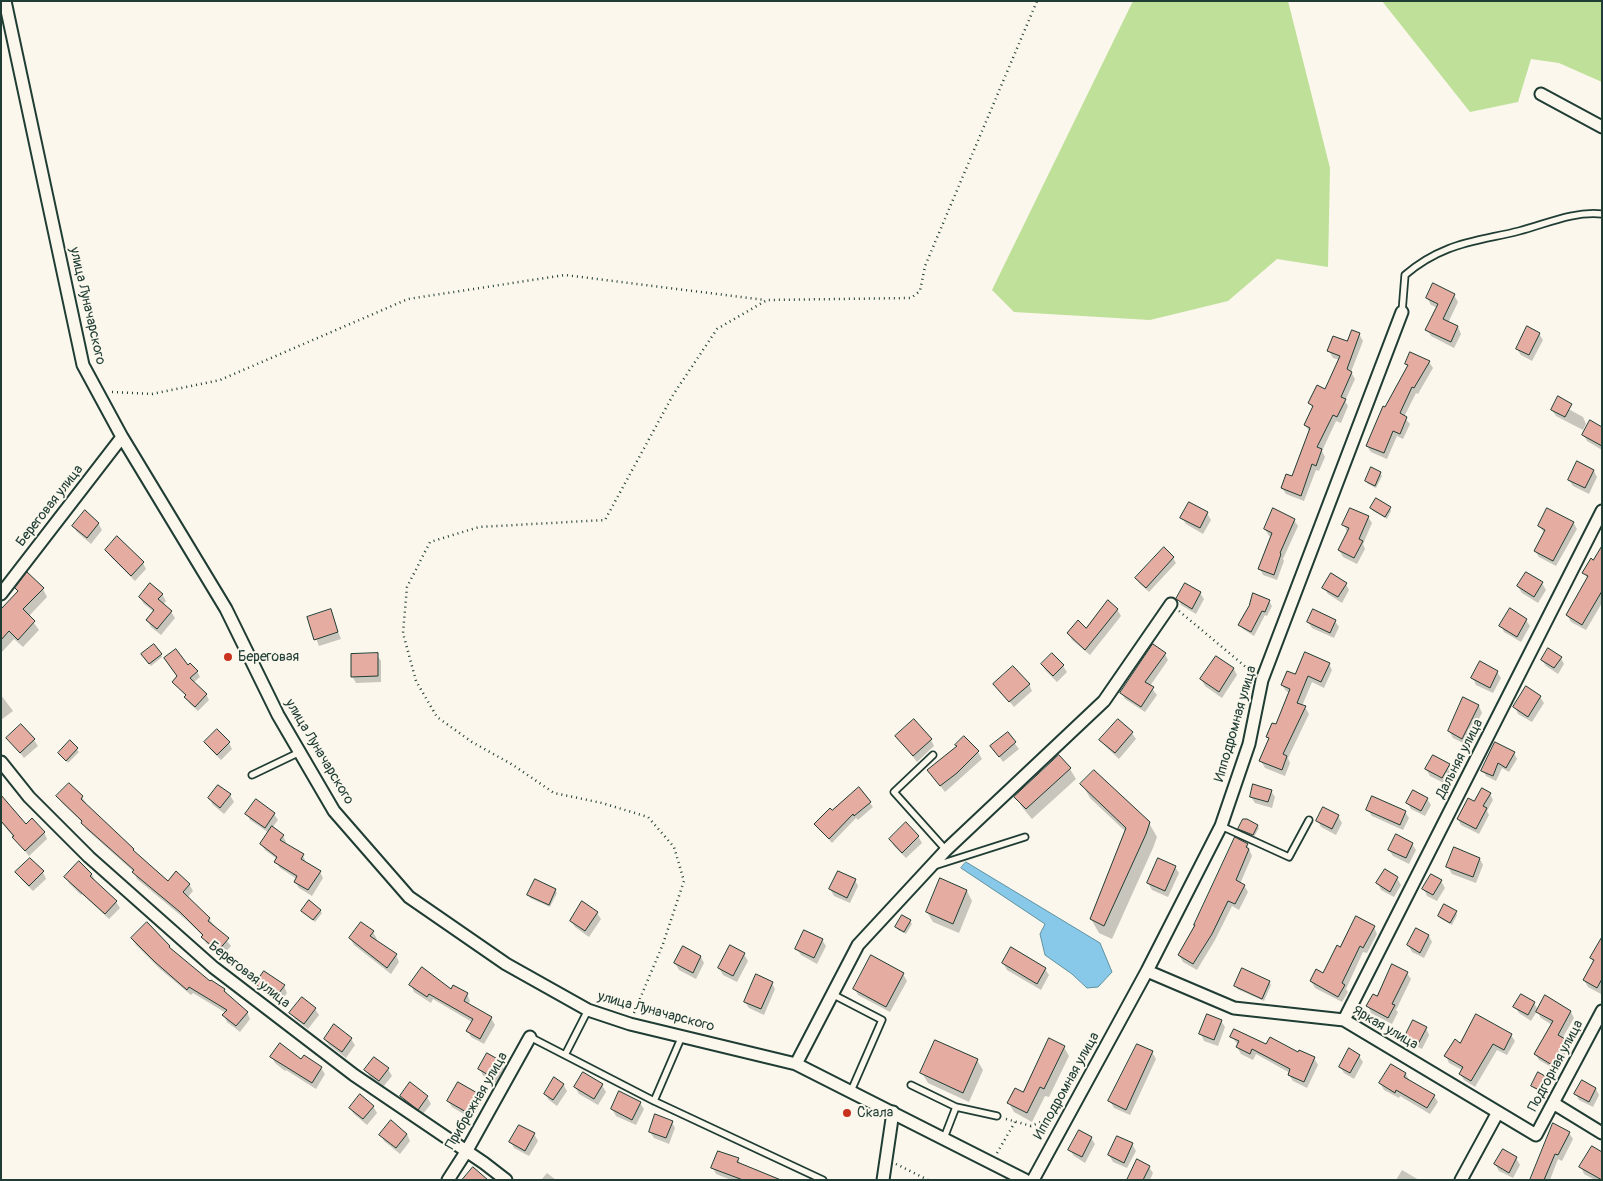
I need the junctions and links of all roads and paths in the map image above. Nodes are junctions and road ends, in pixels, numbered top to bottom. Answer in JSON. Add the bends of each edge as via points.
{"nodes":[{"id":1,"x":5,"y":1,"type":"edge"},
{"id":2,"x":1037,"y":1,"type":"edge"},
{"id":3,"x":1541,"y":94,"type":"dead end"},
{"id":4,"x":1602,"y":127,"type":"edge"},
{"id":5,"x":1602,"y":214,"type":"edge"},
{"id":6,"x":767,"y":300,"type":"junction"},
{"id":7,"x":1402,"y":312,"type":"joint"},
{"id":8,"x":97,"y":392,"type":"junction"},
{"id":9,"x":122,"y":437,"type":"junction"},
{"id":10,"x":1602,"y":512,"type":"edge"},
{"id":11,"x":1,"y":594,"type":"edge"},
{"id":12,"x":1171,"y":604,"type":"joint"},
{"id":13,"x":1262,"y":680,"type":"junction"},
{"id":14,"x":300,"y":752,"type":"junction"},
{"id":15,"x":932,"y":755,"type":"dead end"},
{"id":16,"x":1,"y":762,"type":"edge"},
{"id":17,"x":252,"y":775,"type":"dead end"},
{"id":18,"x":1309,"y":820,"type":"dead end"},
{"id":19,"x":1221,"y":826,"type":"junction"},
{"id":20,"x":1025,"y":836,"type":"dead end"},
{"id":21,"x":946,"y":850,"type":"junction"},
{"id":22,"x":930,"y":867,"type":"junction"},
{"id":23,"x":1147,"y":971,"type":"junction"},
{"id":24,"x":832,"y":994,"type":"junction"},
{"id":25,"x":588,"y":1010,"type":"junction"},
{"id":26,"x":1602,"y":1010,"type":"edge"},
{"id":27,"x":1344,"y":1020,"type":"junction"},
{"id":28,"x":630,"y":1024,"type":"junction"},
{"id":29,"x":682,"y":1036,"type":"junction"},
{"id":30,"x":530,"y":1037,"type":"joint"},
{"id":31,"x":565,"y":1055,"type":"junction"},
{"id":32,"x":796,"y":1064,"type":"junction"},
{"id":33,"x":911,"y":1085,"type":"dead end"},
{"id":34,"x":851,"y":1091,"type":"junction"},
{"id":35,"x":654,"y":1101,"type":"junction"},
{"id":36,"x":1553,"y":1103,"type":"junction"},
{"id":37,"x":956,"y":1107,"type":"junction"},
{"id":38,"x":893,"y":1112,"type":"junction"},
{"id":39,"x":1498,"y":1112,"type":"junction"},
{"id":40,"x":997,"y":1116,"type":"joint"},
{"id":41,"x":1067,"y":1117,"type":"junction"},
{"id":42,"x":1602,"y":1133,"type":"edge"},
{"id":43,"x":1536,"y":1135,"type":"joint"},
{"id":44,"x":944,"y":1138,"type":"junction"},
{"id":45,"x":466,"y":1152,"type":"junction"},
{"id":46,"x":886,"y":1159,"type":"junction"},
{"id":47,"x":448,"y":1180,"type":"edge"},
{"id":48,"x":506,"y":1180,"type":"edge"},
{"id":49,"x":823,"y":1180,"type":"edge"},
{"id":50,"x":883,"y":1180,"type":"edge"},
{"id":51,"x":928,"y":1180,"type":"edge"},
{"id":52,"x":1025,"y":1180,"type":"edge"},
{"id":53,"x":1033,"y":1180,"type":"edge"},
{"id":54,"x":1461,"y":1180,"type":"edge"}],
"edges":[{"from":1,"to":8,"type":"street","name":"улица Луначарского","via":[[82,365]]},
{"from":2,"to":6,"type":"path","via":[[925,266],[920,292],[911,298]]},
{"from":3,"to":4,"type":"street"},
{"from":5,"to":7,"type":"lane","via":[[1562,218],[1449,248],[1420,262],[1405,276]]},
{"from":6,"to":8,"type":"path","via":[[565,275],[408,299],[220,380],[152,394]]},
{"from":6,"to":28,"type":"path","via":[[718,329],[673,395],[605,520],[479,528],[430,542],[407,587],[403,633],[416,681],[437,717],[554,793],[648,817],[674,847],[684,881],[663,944]]},
{"from":7,"to":13,"type":"street","name":"Ипподромная улица"},
{"from":8,"to":9,"type":"street","name":"улица Луначарского"},
{"from":9,"to":11,"type":"street","name":"Береговая улица"},
{"from":9,"to":14,"type":"street","name":"улица Луначарского","via":[[226,609],[278,715]]},
{"from":10,"to":27,"type":"street","name":"Дальняя улица"},
{"from":12,"to":13,"type":"path"},
{"from":12,"to":21,"type":"street","via":[[1104,701]]},
{"from":13,"to":19,"type":"street","name":"Ипподромная улица","via":[[1249,744]]},
{"from":14,"to":17,"type":"lane"},
{"from":14,"to":25,"type":"street","name":"улица Луначарского","via":[[334,811],[409,897],[506,964]]},
{"from":15,"to":21,"type":"lane","via":[[894,792]]},
{"from":16,"to":45,"type":"street","name":"Береговая улица","via":[[29,797],[89,857],[213,968],[354,1076]]},
{"from":18,"to":19,"type":"lane","via":[[1289,857]]},
{"from":19,"to":23,"type":"street","name":"Ипподромная улица"},
{"from":20,"to":22,"type":"lane"},
{"from":21,"to":22,"type":"street"},
{"from":22,"to":24,"type":"street","via":[[858,944]]},
{"from":23,"to":27,"type":"street","name":"Яркая улица","via":[[1234,1008]]},
{"from":23,"to":41,"type":"street","name":"Ипподромная улица"},
{"from":24,"to":32,"type":"street"},
{"from":24,"to":34,"type":"lane","via":[[882,1020]]},
{"from":25,"to":28,"type":"street","name":"улица Луначарского"},
{"from":25,"to":31,"type":"lane"},
{"from":26,"to":36,"type":"street","name":"Подгорная улица"},
{"from":27,"to":39,"type":"street","name":"Яркая улица"},
{"from":28,"to":29,"type":"street","name":"улица Луначарского"},
{"from":29,"to":32,"type":"street","name":"улица Луначарского"},
{"from":29,"to":35,"type":"lane"},
{"from":30,"to":31,"type":"lane"},
{"from":30,"to":45,"type":"street","name":"Прибрежная улица"},
{"from":31,"to":35,"type":"lane"},
{"from":32,"to":34,"type":"street","name":"улица Луначарского"},
{"from":33,"to":37,"type":"lane"},
{"from":34,"to":38,"type":"street","name":"улица Луначарского"},
{"from":35,"to":49,"type":"lane"},
{"from":36,"to":42,"type":"street"},
{"from":36,"to":43,"type":"street","name":"Подгорная улица"},
{"from":37,"to":40,"type":"lane"},
{"from":37,"to":44,"type":"lane"},
{"from":38,"to":44,"type":"street","name":"улица Луначарского"},
{"from":38,"to":46,"type":"street"},
{"from":39,"to":43,"type":"street","name":"Яркая улица"},
{"from":39,"to":54,"type":"street"},
{"from":40,"to":41,"type":"path","via":[[1031,1126],[1056,1116]]},
{"from":41,"to":53,"type":"street","name":"Ипподромная улица"},
{"from":44,"to":52,"type":"street","name":"улица Луначарского"},
{"from":45,"to":47,"type":"street","name":"Прибрежная улица"},
{"from":45,"to":48,"type":"street","name":"Береговая улица"},
{"from":46,"to":50,"type":"street"},
{"from":46,"to":51,"type":"path"}]}
